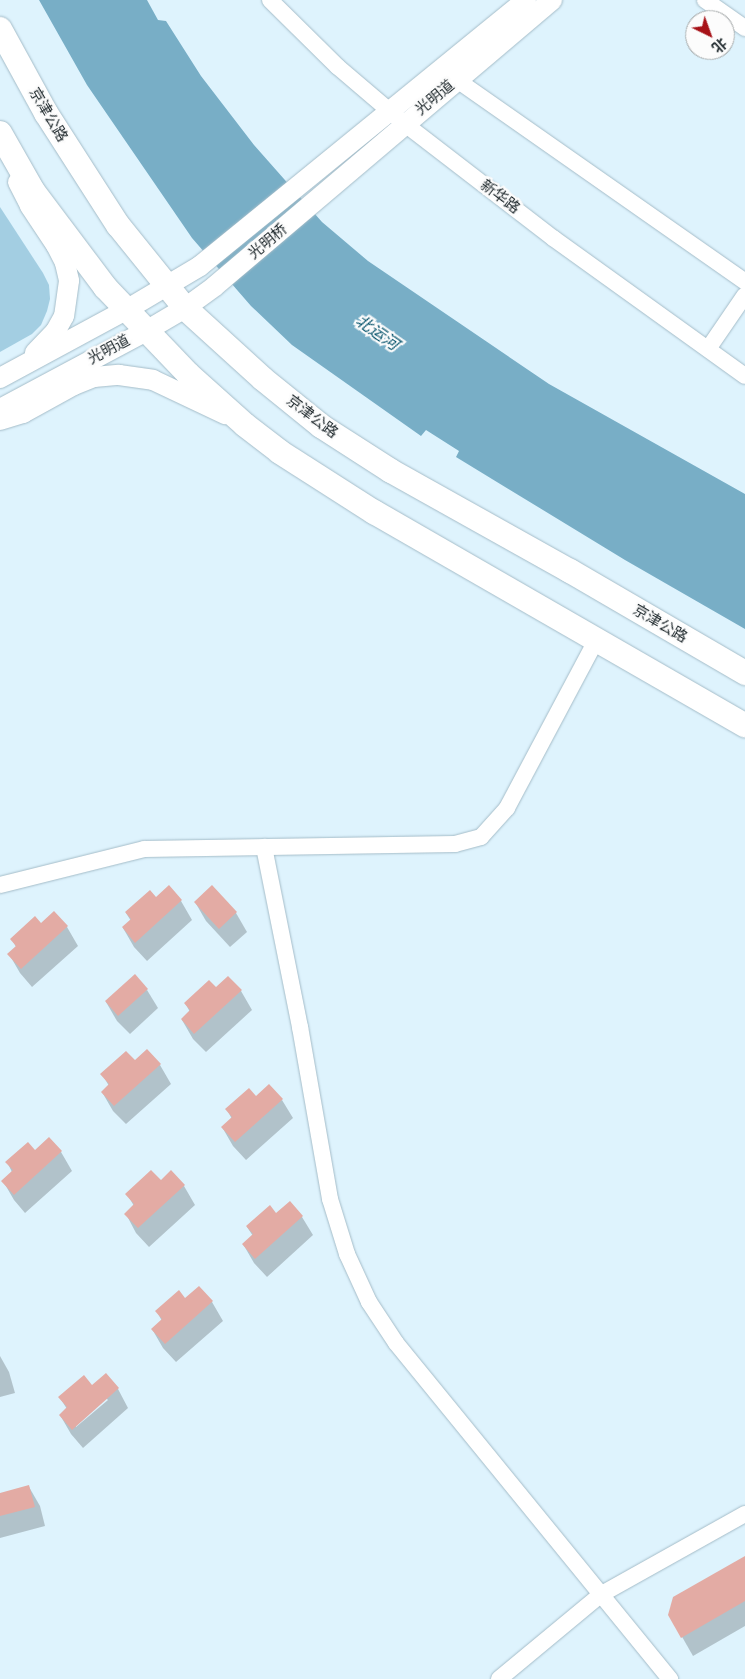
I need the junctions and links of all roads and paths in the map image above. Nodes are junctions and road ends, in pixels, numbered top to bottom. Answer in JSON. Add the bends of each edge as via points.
{"nodes":[{"id":1,"x":270,"y":0,"type":"edge"},
{"id":2,"x":279,"y":0,"type":"edge"},
{"id":3,"x":526,"y":0,"type":"edge"},
{"id":4,"x":552,"y":0,"type":"edge"},
{"id":5,"x":705,"y":0,"type":"edge"},
{"id":6,"x":745,"y":28,"type":"edge"},
{"id":7,"x":0,"y":29,"type":"edge"},
{"id":8,"x":457,"y":80,"type":"junction"},
{"id":9,"x":401,"y":115,"type":"junction"},
{"id":10,"x":0,"y":133,"type":"edge"},
{"id":11,"x":12,"y":156,"type":"junction"},
{"id":12,"x":305,"y":180,"type":"joint"},
{"id":13,"x":320,"y":198,"type":"joint"},
{"id":14,"x":200,"y":266,"type":"joint"},
{"id":15,"x":745,"y":282,"type":"edge"},
{"id":16,"x":167,"y":286,"type":"junction"},
{"id":17,"x":215,"y":286,"type":"joint"},
{"id":18,"x":745,"y":295,"type":"edge"},
{"id":19,"x":185,"y":308,"type":"junction"},
{"id":20,"x":126,"y":310,"type":"junction"},
{"id":21,"x":146,"y":331,"type":"junction"},
{"id":22,"x":711,"y":345,"type":"junction"},
{"id":23,"x":745,"y":364,"type":"edge"},
{"id":24,"x":19,"y":368,"type":"junction"},
{"id":25,"x":745,"y":376,"type":"edge"},
{"id":26,"x":0,"y":378,"type":"edge"},
{"id":27,"x":0,"y":409,"type":"edge"},
{"id":28,"x":0,"y":420,"type":"edge"},
{"id":29,"x":245,"y":426,"type":"junction"},
{"id":30,"x":598,"y":639,"type":"junction"},
{"id":31,"x":745,"y":673,"type":"edge"},
{"id":32,"x":745,"y":725,"type":"edge"},
{"id":33,"x":264,"y":847,"type":"junction"},
{"id":34,"x":0,"y":885,"type":"edge"},
{"id":35,"x":745,"y":1514,"type":"edge"},
{"id":36,"x":600,"y":1595,"type":"junction"},
{"id":37,"x":499,"y":1679,"type":"edge"},
{"id":38,"x":670,"y":1679,"type":"edge"}],
"edges":[{"from":1,"to":9,"type":"street","name":"新华路","via":[[338,67]]},
{"from":2,"to":9,"type":"street","name":"新华路"},
{"from":3,"to":9,"type":"main road","name":"光明道"},
{"from":4,"to":8,"type":"main road","name":"光明道"},
{"from":5,"to":6,"type":"street"},
{"from":7,"to":16,"type":"highway","name":"京津公路","via":[[77,165],[118,225]]},
{"from":8,"to":9,"type":"main road","name":"光明道"},
{"from":8,"to":15,"type":"street"},
{"from":9,"to":12,"type":"main road","name":"光明道"},
{"from":9,"to":13,"type":"main road","name":"光明道"},
{"from":9,"to":22,"type":"street","name":"新华路"},
{"from":10,"to":11,"type":"highway"},
{"from":11,"to":20,"type":"highway","via":[[33,191]]},
{"from":11,"to":24,"type":"main road","via":[[19,185],[56,245],[70,281],[64,316],[55,332]]},
{"from":12,"to":14,"type":"main road","name":"光明桥"},
{"from":13,"to":17,"type":"main road","name":"光明桥"},
{"from":14,"to":16,"type":"main road","name":"光明道"},
{"from":16,"to":19,"type":"highway","name":"京津公路"},
{"from":16,"to":20,"type":"main road","name":"光明道"},
{"from":17,"to":19,"type":"main road","name":"光明道"},
{"from":18,"to":22,"type":"street"},
{"from":19,"to":21,"type":"main road","name":"光明道"},
{"from":19,"to":31,"type":"highway","name":"京津公路","via":[[263,379],[321,426],[390,471]]},
{"from":20,"to":21,"type":"highway"},
{"from":20,"to":24,"type":"main road","name":"光明道"},
{"from":21,"to":27,"type":"main road","name":"光明道"},
{"from":21,"to":29,"type":"highway"},
{"from":22,"to":23,"type":"street","name":"新华路"},
{"from":22,"to":25,"type":"street","name":"新华路"},
{"from":24,"to":26,"type":"main road","name":"光明道"},
{"from":28,"to":29,"type":"main road","via":[[23,413],[94,377],[119,375],[170,386]]},
{"from":29,"to":30,"type":"highway","via":[[374,512]]},
{"from":30,"to":32,"type":"highway"},
{"from":30,"to":33,"type":"street","via":[[507,808],[481,837],[455,844]]},
{"from":33,"to":34,"type":"street","via":[[144,849]]},
{"from":33,"to":36,"type":"street","via":[[330,1199],[347,1254],[369,1302],[396,1344]]},
{"from":35,"to":36,"type":"street"},
{"from":36,"to":37,"type":"street"},
{"from":36,"to":38,"type":"street"}]}
